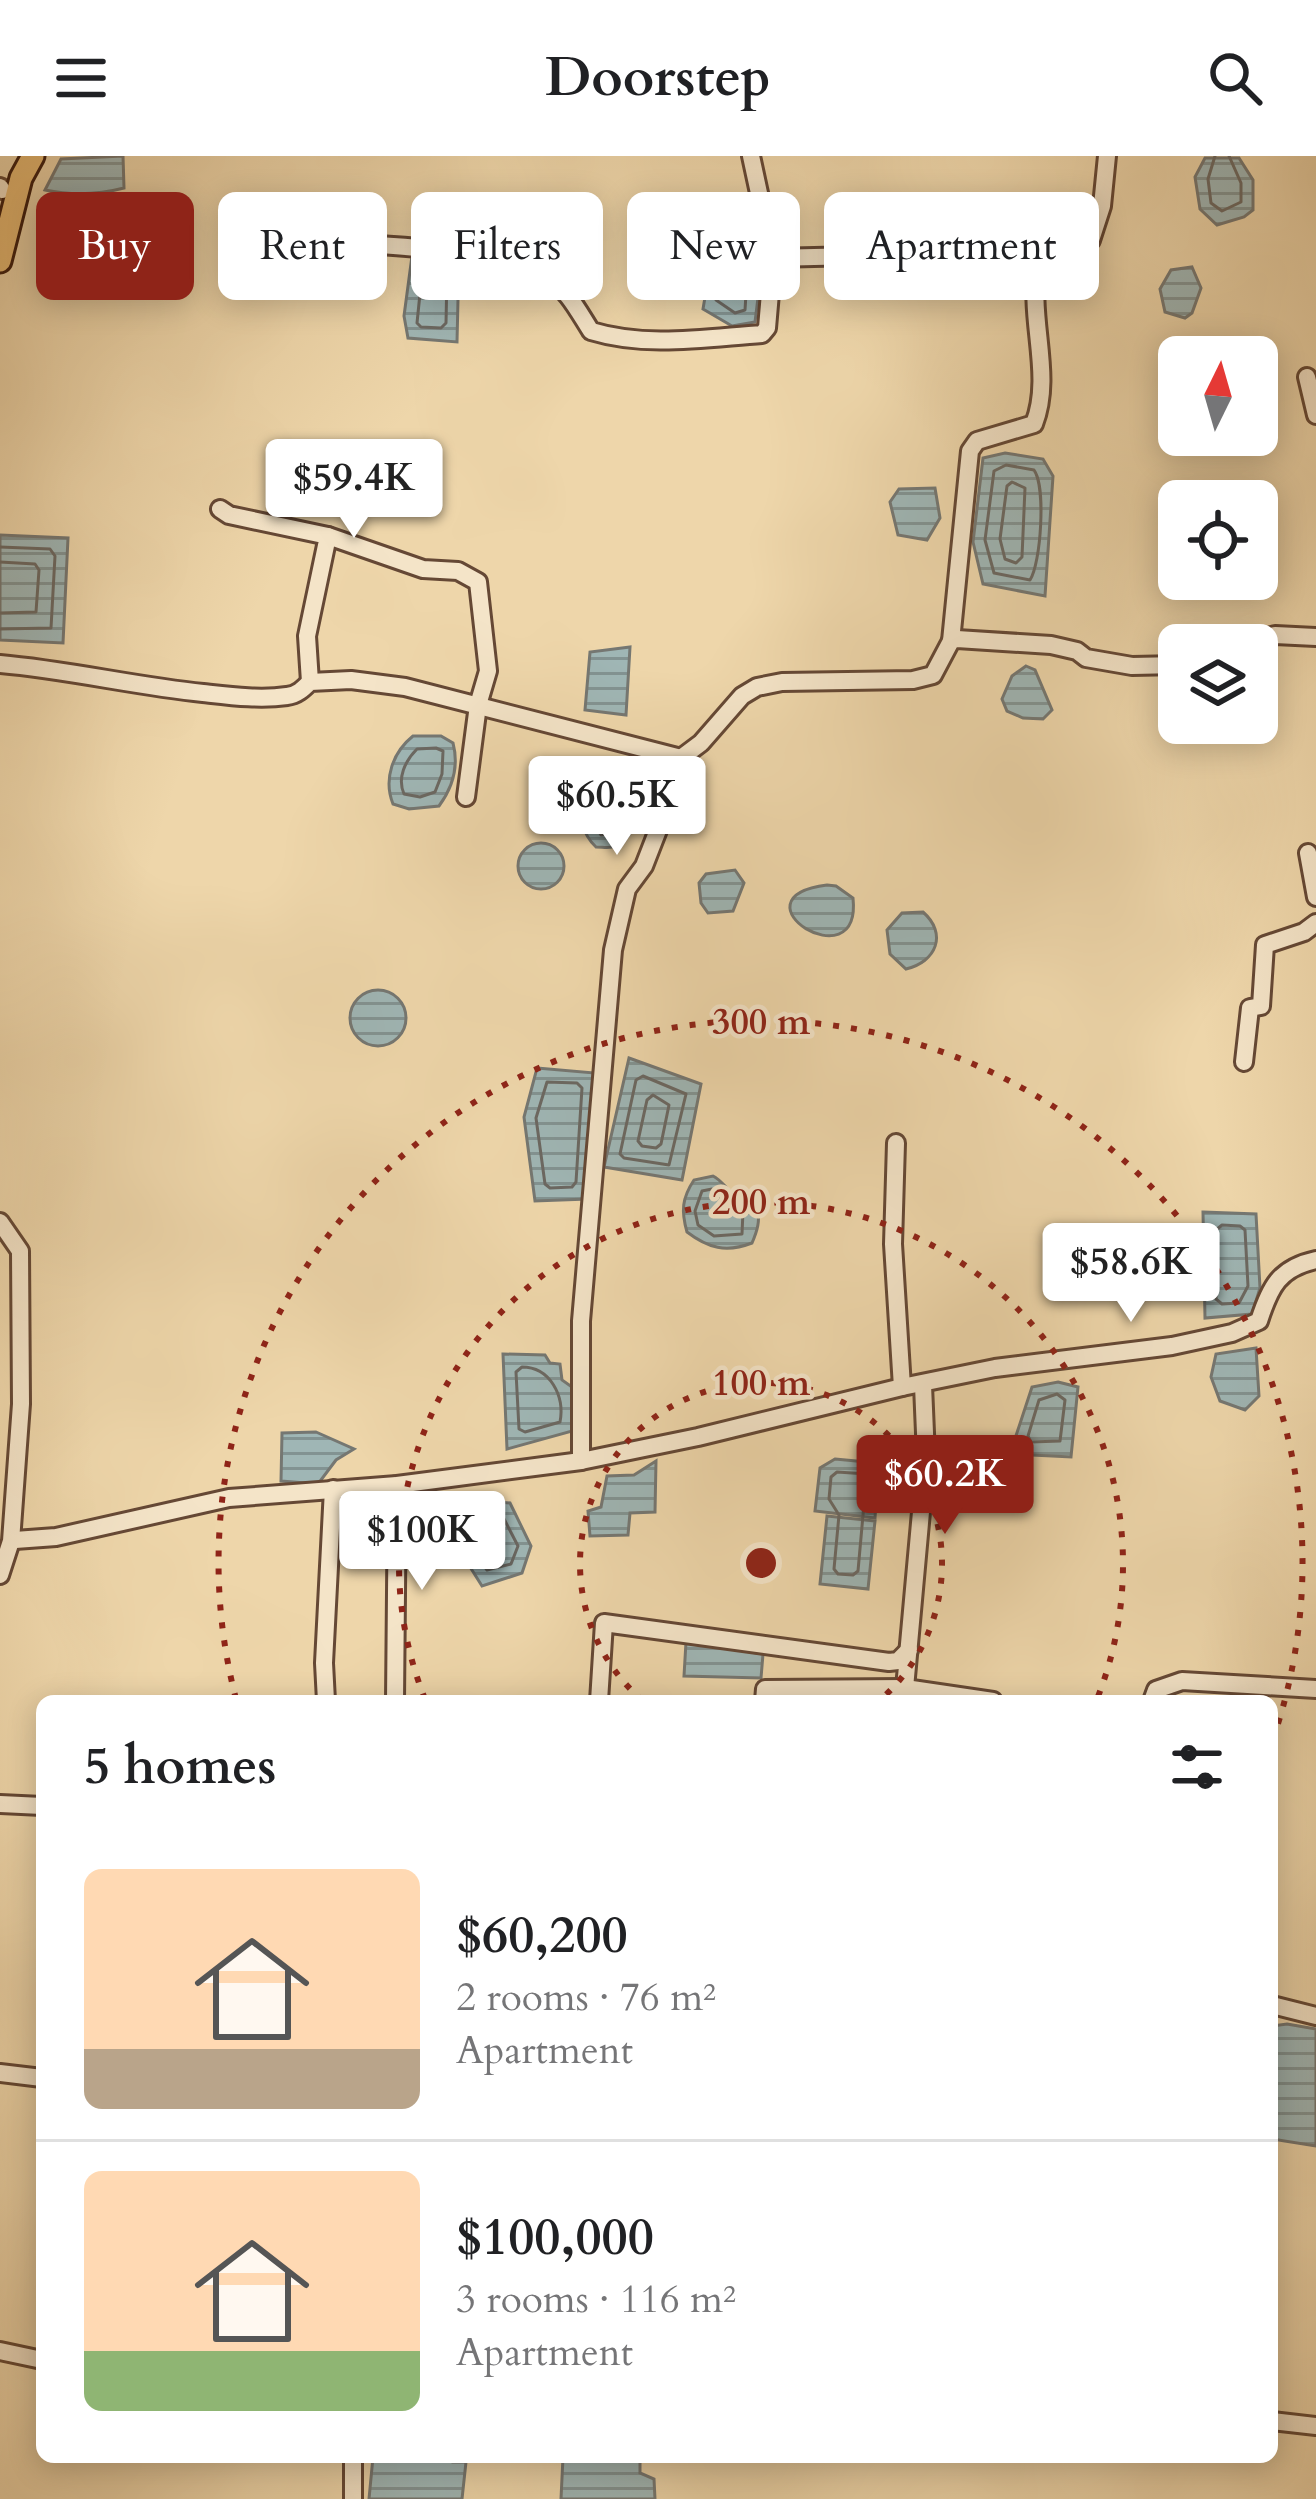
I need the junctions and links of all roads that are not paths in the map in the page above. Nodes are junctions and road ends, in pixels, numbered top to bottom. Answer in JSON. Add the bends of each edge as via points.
{"nodes":[{"id":1,"x":28,"y":156,"type":"edge"},
{"id":2,"x":751,"y":156,"type":"edge"},
{"id":3,"x":1107,"y":156,"type":"edge"},
{"id":4,"x":1,"y":192,"type":"edge"},
{"id":5,"x":759,"y":192,"type":"edge"},
{"id":6,"x":387,"y":246,"type":"edge"},
{"id":7,"x":0,"y":261,"type":"edge"},
{"id":8,"x":769,"y":300,"type":"edge"},
{"id":9,"x":1307,"y":377,"type":"dead end"},
{"id":10,"x":1316,"y":416,"type":"edge"},
{"id":11,"x":220,"y":508,"type":"dead end"},
{"id":12,"x":328,"y":536,"type":"junction"},
{"id":13,"x":1278,"y":635,"type":"edge"},
{"id":14,"x":1316,"y":638,"type":"edge"},
{"id":15,"x":951,"y":641,"type":"junction"},
{"id":16,"x":0,"y":664,"type":"edge"},
{"id":17,"x":1158,"y":664,"type":"edge"},
{"id":18,"x":310,"y":682,"type":"junction"},
{"id":19,"x":478,"y":705,"type":"junction"},
{"id":20,"x":681,"y":758,"type":"junction"},
{"id":21,"x":466,"y":797,"type":"dead end"},
{"id":22,"x":1308,"y":853,"type":"dead end"},
{"id":23,"x":1316,"y":897,"type":"edge"},
{"id":24,"x":1316,"y":923,"type":"edge"},
{"id":25,"x":1244,"y":1062,"type":"dead end"},
{"id":26,"x":896,"y":1143,"type":"dead end"},
{"id":27,"x":0,"y":1222,"type":"edge"},
{"id":28,"x":1316,"y":1260,"type":"edge"},
{"id":29,"x":923,"y":1384,"type":"junction"},
{"id":30,"x":902,"y":1387,"type":"junction"},
{"id":31,"x":581,"y":1461,"type":"junction"},
{"id":32,"x":397,"y":1485,"type":"junction"},
{"id":33,"x":333,"y":1489,"type":"junction"},
{"id":34,"x":15,"y":1540,"type":"dead end"},
{"id":35,"x":0,"y":1573,"type":"edge"},
{"id":36,"x":909,"y":1651,"type":"junction"},
{"id":37,"x":905,"y":1688,"type":"junction"},
{"id":38,"x":1316,"y":1689,"type":"edge"},
{"id":39,"x":326,"y":1695,"type":"edge"},
{"id":40,"x":395,"y":1695,"type":"edge"},
{"id":41,"x":599,"y":1695,"type":"edge"},
{"id":42,"x":764,"y":1695,"type":"edge"},
{"id":43,"x":952,"y":1695,"type":"edge"},
{"id":44,"x":1154,"y":1695,"type":"edge"},
{"id":45,"x":0,"y":1804,"type":"edge"},
{"id":46,"x":36,"y":1806,"type":"edge"},
{"id":47,"x":1316,"y":2002,"type":"edge"},
{"id":48,"x":1307,"y":2014,"type":"edge"},
{"id":49,"x":0,"y":2073,"type":"edge"},
{"id":50,"x":36,"y":2077,"type":"edge"},
{"id":51,"x":0,"y":2351,"type":"edge"},
{"id":52,"x":36,"y":2359,"type":"edge"},
{"id":53,"x":1278,"y":2423,"type":"edge"},
{"id":54,"x":1316,"y":2426,"type":"edge"},
{"id":55,"x":353,"y":2463,"type":"edge"},
{"id":56,"x":352,"y":2499,"type":"edge"}],
"edges":[{"from":1,"to":4,"type":"main road"},
{"from":1,"to":7,"type":"main road"},
{"from":2,"to":5,"type":"street"},
{"from":3,"to":15,"type":"street","via":[[1091,240],[1039,263],[1034,424],[977,441],[970,451]]},
{"from":6,"to":8,"type":"street","via":[[530,266],[574,299],[591,332],[654,341],[762,334]]},
{"from":9,"to":10,"type":"street"},
{"from":11,"to":12,"type":"street"},
{"from":12,"to":18,"type":"street","via":[[307,636]]},
{"from":12,"to":19,"type":"street","via":[[478,582],[488,671]]},
{"from":13,"to":14,"type":"street"},
{"from":15,"to":17,"type":"street","via":[[1051,645],[1106,663]]},
{"from":15,"to":20,"type":"street","via":[[933,675],[913,680],[757,687]]},
{"from":16,"to":18,"type":"street","via":[[244,697],[289,696]]},
{"from":18,"to":19,"type":"street","via":[[351,680]]},
{"from":19,"to":20,"type":"street"},
{"from":19,"to":21,"type":"street"},
{"from":20,"to":31,"type":"street","via":[[644,866],[627,889],[614,950],[581,1321]]},
{"from":22,"to":23,"type":"street"},
{"from":24,"to":25,"type":"street","via":[[1265,945],[1261,1006],[1250,1008]]},
{"from":26,"to":30,"type":"street"},
{"from":27,"to":35,"type":"street","via":[[20,1251],[21,1404],[11,1540]]},
{"from":28,"to":29,"type":"street","via":[[1295,1264],[1271,1284],[1259,1321],[1232,1333]]},
{"from":29,"to":30,"type":"street"},
{"from":29,"to":36,"type":"street","via":[[926,1456]]},
{"from":30,"to":31,"type":"street"},
{"from":31,"to":32,"type":"street"},
{"from":32,"to":33,"type":"street"},
{"from":32,"to":40,"type":"street"},
{"from":33,"to":34,"type":"street","via":[[229,1498]]},
{"from":33,"to":39,"type":"street"},
{"from":36,"to":37,"type":"street"},
{"from":36,"to":41,"type":"street","via":[[889,1662],[604,1623]]},
{"from":37,"to":42,"type":"street"},
{"from":37,"to":43,"type":"street"},
{"from":38,"to":44,"type":"street","via":[[1182,1681]]},
{"from":45,"to":46,"type":"street"},
{"from":47,"to":48,"type":"street"},
{"from":49,"to":50,"type":"street"},
{"from":51,"to":52,"type":"street"},
{"from":53,"to":54,"type":"street"},
{"from":55,"to":56,"type":"street"}]}
